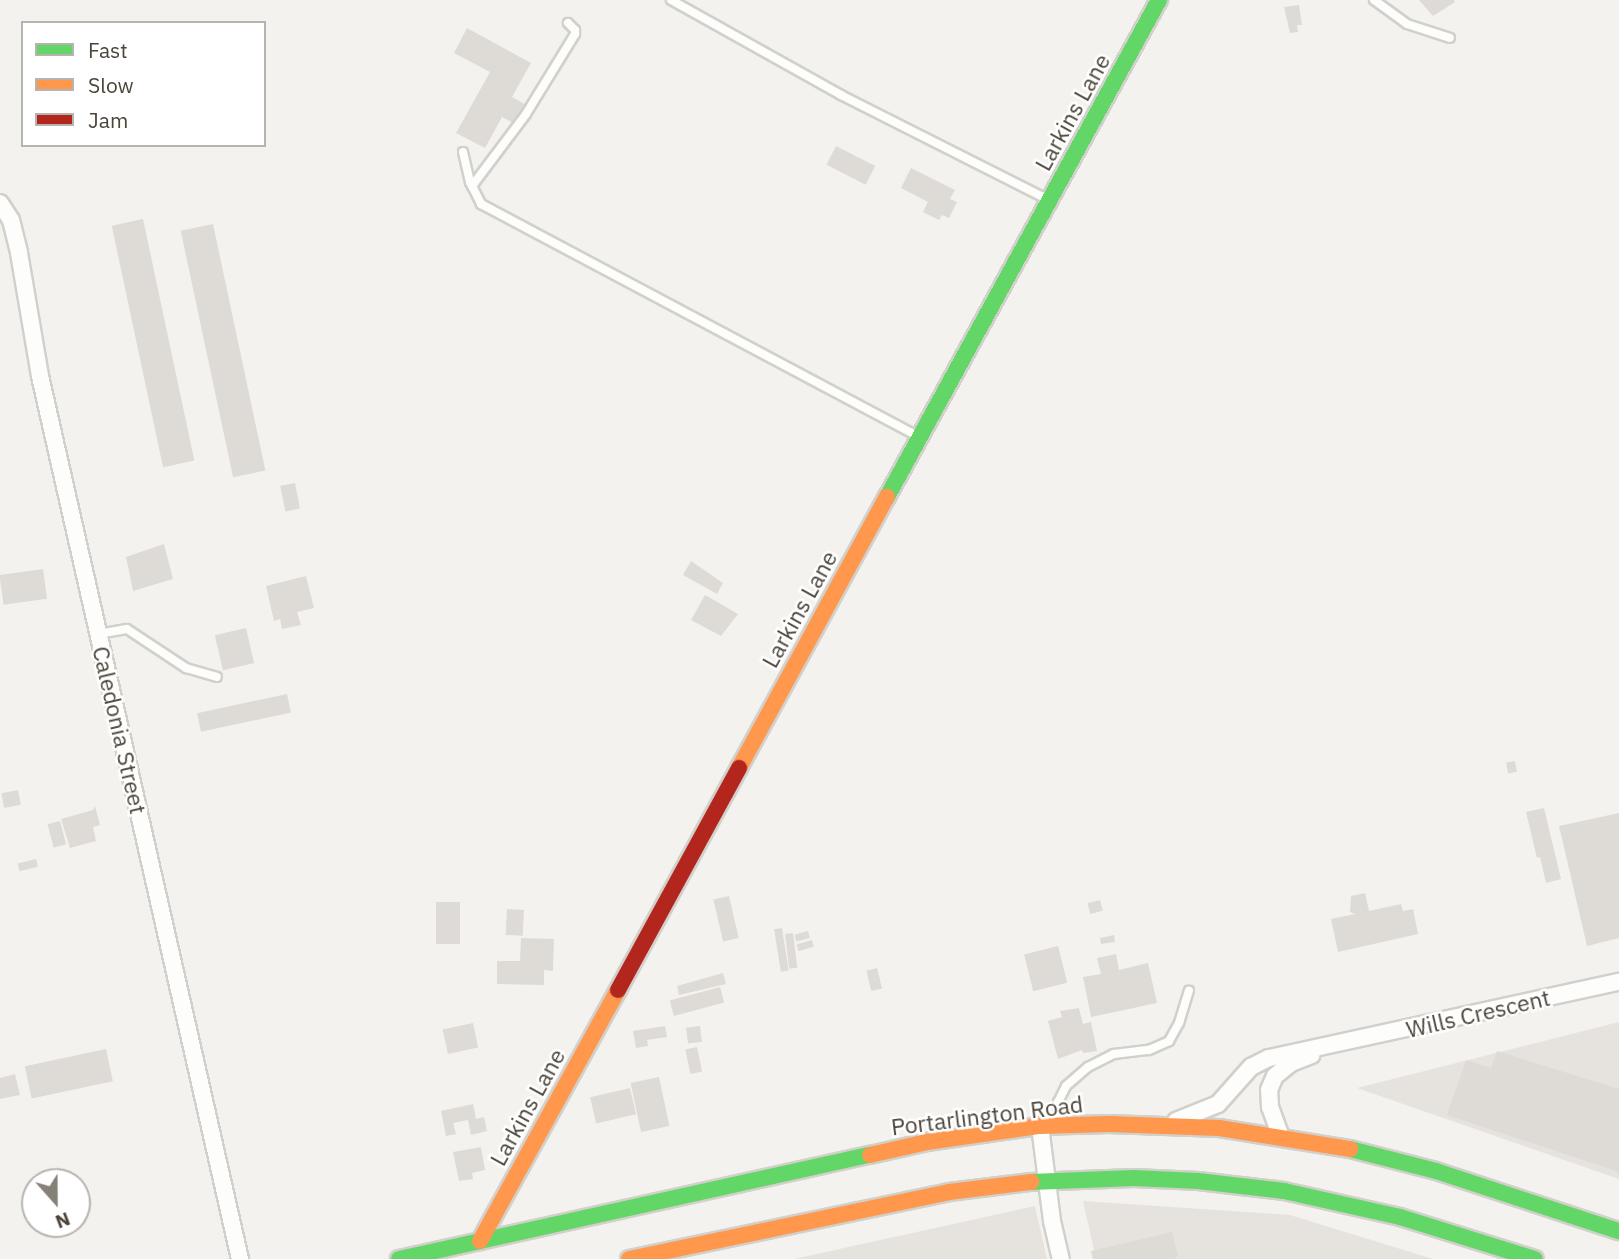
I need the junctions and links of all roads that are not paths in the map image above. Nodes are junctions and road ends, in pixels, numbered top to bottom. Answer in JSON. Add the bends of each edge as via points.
{"nodes":[{"id":1,"x":671,"y":0,"type":"edge"},
{"id":2,"x":1159,"y":0,"type":"edge"},
{"id":3,"x":1374,"y":0,"type":"edge"},
{"id":4,"x":569,"y":23,"type":"dead end"},
{"id":5,"x":1450,"y":38,"type":"dead end"},
{"id":6,"x":463,"y":152,"type":"dead end"},
{"id":7,"x":472,"y":186,"type":"junction"},
{"id":8,"x":1049,"y":200,"type":"junction"},
{"id":9,"x":0,"y":203,"type":"edge"},
{"id":10,"x":919,"y":437,"type":"junction"},
{"id":11,"x":98,"y":634,"type":"junction"},
{"id":12,"x":217,"y":677,"type":"dead end"},
{"id":13,"x":1619,"y":982,"type":"edge"},
{"id":14,"x":1188,"y":991,"type":"dead end"},
{"id":15,"x":1337,"y":1045,"type":"junction"},
{"id":16,"x":1170,"y":1124,"type":"junction"},
{"id":17,"x":1040,"y":1126,"type":"junction"},
{"id":18,"x":1058,"y":1126,"type":"junction"},
{"id":19,"x":1281,"y":1137,"type":"junction"},
{"id":20,"x":1047,"y":1180,"type":"junction"},
{"id":21,"x":1619,"y":1231,"type":"edge"},
{"id":22,"x":480,"y":1241,"type":"junction"},
{"id":23,"x":240,"y":1259,"type":"edge"},
{"id":24,"x":399,"y":1259,"type":"edge"},
{"id":25,"x":629,"y":1259,"type":"edge"},
{"id":26,"x":1061,"y":1259,"type":"edge"},
{"id":27,"x":1535,"y":1259,"type":"edge"}],
"edges":[{"from":1,"to":8,"type":"lane","via":[[841,95]]},
{"from":2,"to":8,"type":"main road","name":"Larkins Lane"},
{"from":3,"to":5,"type":"lane","via":[[1407,24]]},
{"from":4,"to":7,"type":"lane","via":[[575,34],[526,114]]},
{"from":6,"to":7,"type":"lane"},
{"from":7,"to":10,"type":"lane","via":[[481,204]]},
{"from":8,"to":10,"type":"main road","name":"Larkins Lane"},
{"from":9,"to":11,"type":"street","name":"Caledonia Street","via":[[11,220],[19,253],[40,376]]},
{"from":10,"to":22,"type":"main road","name":"Larkins Lane"},
{"from":11,"to":12,"type":"lane","via":[[127,629],[186,668]]},
{"from":11,"to":23,"type":"street","name":"Caledonia Street"},
{"from":13,"to":15,"type":"street","name":"Wills Crescent"},
{"from":14,"to":18,"type":"lane","via":[[1169,1041],[1149,1050],[1114,1054],[1088,1067],[1066,1086],[1058,1102]]},
{"from":15,"to":16,"type":"street","name":"Wills Crescent","via":[[1269,1058],[1251,1067],[1218,1104]]},
{"from":15,"to":19,"type":"street","name":"Wills Crescent","via":[[1291,1063],[1275,1076],[1269,1090],[1270,1107]]},
{"from":16,"to":18,"type":"main road","name":"Portarlington Road"},
{"from":16,"to":19,"type":"main road","name":"Portarlington Road"},
{"from":17,"to":18,"type":"main road","name":"Portarlington Road"},
{"from":17,"to":20,"type":"street"},
{"from":17,"to":22,"type":"main road","name":"Portarlington Road","via":[[927,1142]]},
{"from":19,"to":21,"type":"main road","name":"Portarlington Road","via":[[1436,1171]]},
{"from":20,"to":25,"type":"main road","via":[[949,1192]]},
{"from":20,"to":26,"type":"street"},
{"from":20,"to":27,"type":"main road","via":[[1159,1179],[1284,1191],[1400,1217]]},
{"from":22,"to":24,"type":"main road","name":"Portarlington Road"}]}
